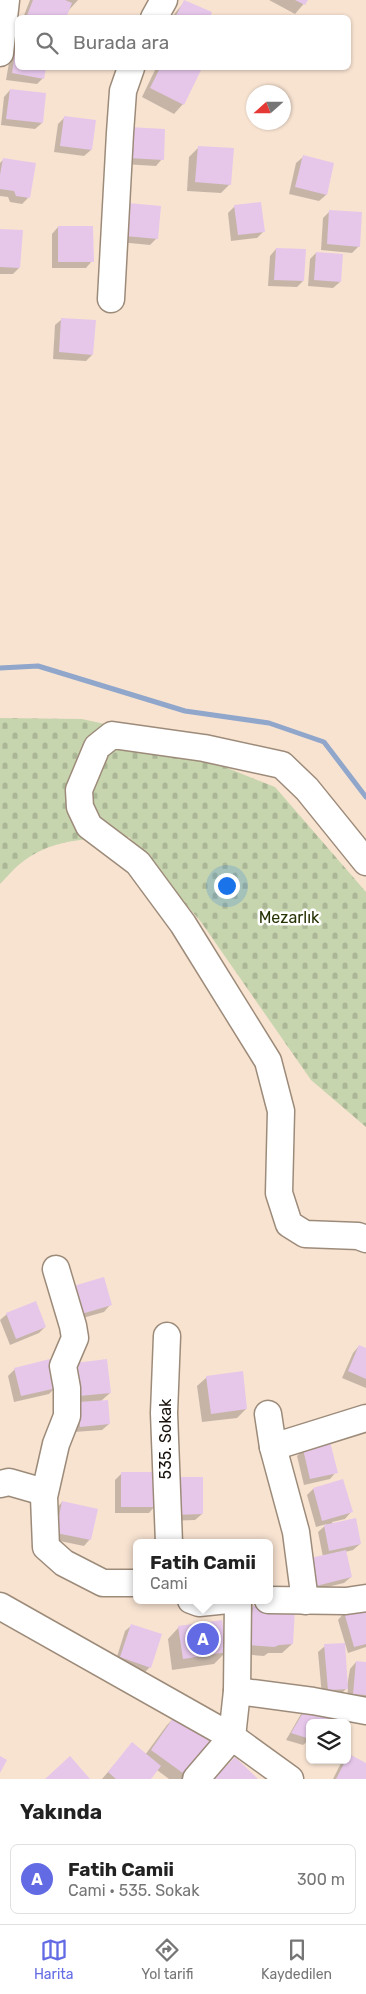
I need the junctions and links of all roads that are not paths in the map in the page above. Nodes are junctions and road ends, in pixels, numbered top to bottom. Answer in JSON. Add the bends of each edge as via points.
{"nodes":[{"id":1,"x":6,"y":0,"type":"edge"},
{"id":2,"x":164,"y":0,"type":"edge"},
{"id":3,"x":156,"y":15,"type":"edge"},
{"id":4,"x":0,"y":53,"type":"edge"},
{"id":5,"x":130,"y":70,"type":"edge"},
{"id":6,"x":111,"y":299,"type":"dead end"},
{"id":7,"x":366,"y":862,"type":"edge"},
{"id":8,"x":366,"y":1239,"type":"edge"},
{"id":9,"x":56,"y":1269,"type":"dead end"},
{"id":10,"x":167,"y":1336,"type":"dead end"},
{"id":11,"x":268,"y":1414,"type":"dead end"},
{"id":12,"x":366,"y":1418,"type":"edge"},
{"id":13,"x":274,"y":1447,"type":"junction"},
{"id":14,"x":0,"y":1484,"type":"edge"},
{"id":15,"x":44,"y":1492,"type":"junction"},
{"id":16,"x":168,"y":1539,"type":"edge"},
{"id":17,"x":133,"y":1583,"type":"edge"},
{"id":18,"x":366,"y":1598,"type":"edge"},
{"id":19,"x":273,"y":1600,"type":"edge"},
{"id":20,"x":305,"y":1602,"type":"junction"},
{"id":21,"x":238,"y":1604,"type":"edge"},
{"id":22,"x":0,"y":1606,"type":"edge"},
{"id":23,"x":237,"y":1691,"type":"junction"},
{"id":24,"x":366,"y":1711,"type":"edge"},
{"id":25,"x":232,"y":1737,"type":"junction"},
{"id":26,"x":196,"y":1779,"type":"edge"},
{"id":27,"x":290,"y":1779,"type":"edge"}],
"edges":[{"from":1,"to":4,"type":"street"},
{"from":2,"to":3,"type":"street"},
{"from":5,"to":6,"type":"street","via":[[123,91]]},
{"from":7,"to":8,"type":"street","via":[[307,789],[282,765],[204,748],[112,735],[97,747],[78,790],[80,807],[89,826],[138,863],[184,924],[268,1061],[281,1111],[279,1193],[290,1224],[305,1234]]},
{"from":9,"to":15,"type":"street","via":[[75,1338],[63,1366],[67,1416]]},
{"from":10,"to":16,"type":"street","name":"535. Sokak","via":[[164,1413]]},
{"from":11,"to":13,"type":"street"},
{"from":12,"to":13,"type":"street"},
{"from":13,"to":20,"type":"street","via":[[296,1532]]},
{"from":14,"to":15,"type":"street","via":[[9,1482]]},
{"from":15,"to":17,"type":"street","via":[[46,1547],[64,1563],[103,1583]]},
{"from":18,"to":20,"type":"street"},
{"from":19,"to":20,"type":"street"},
{"from":21,"to":23,"type":"street"},
{"from":22,"to":25,"type":"street"},
{"from":23,"to":24,"type":"street"},
{"from":23,"to":25,"type":"street"},
{"from":25,"to":26,"type":"street"},
{"from":25,"to":27,"type":"street"}]}
